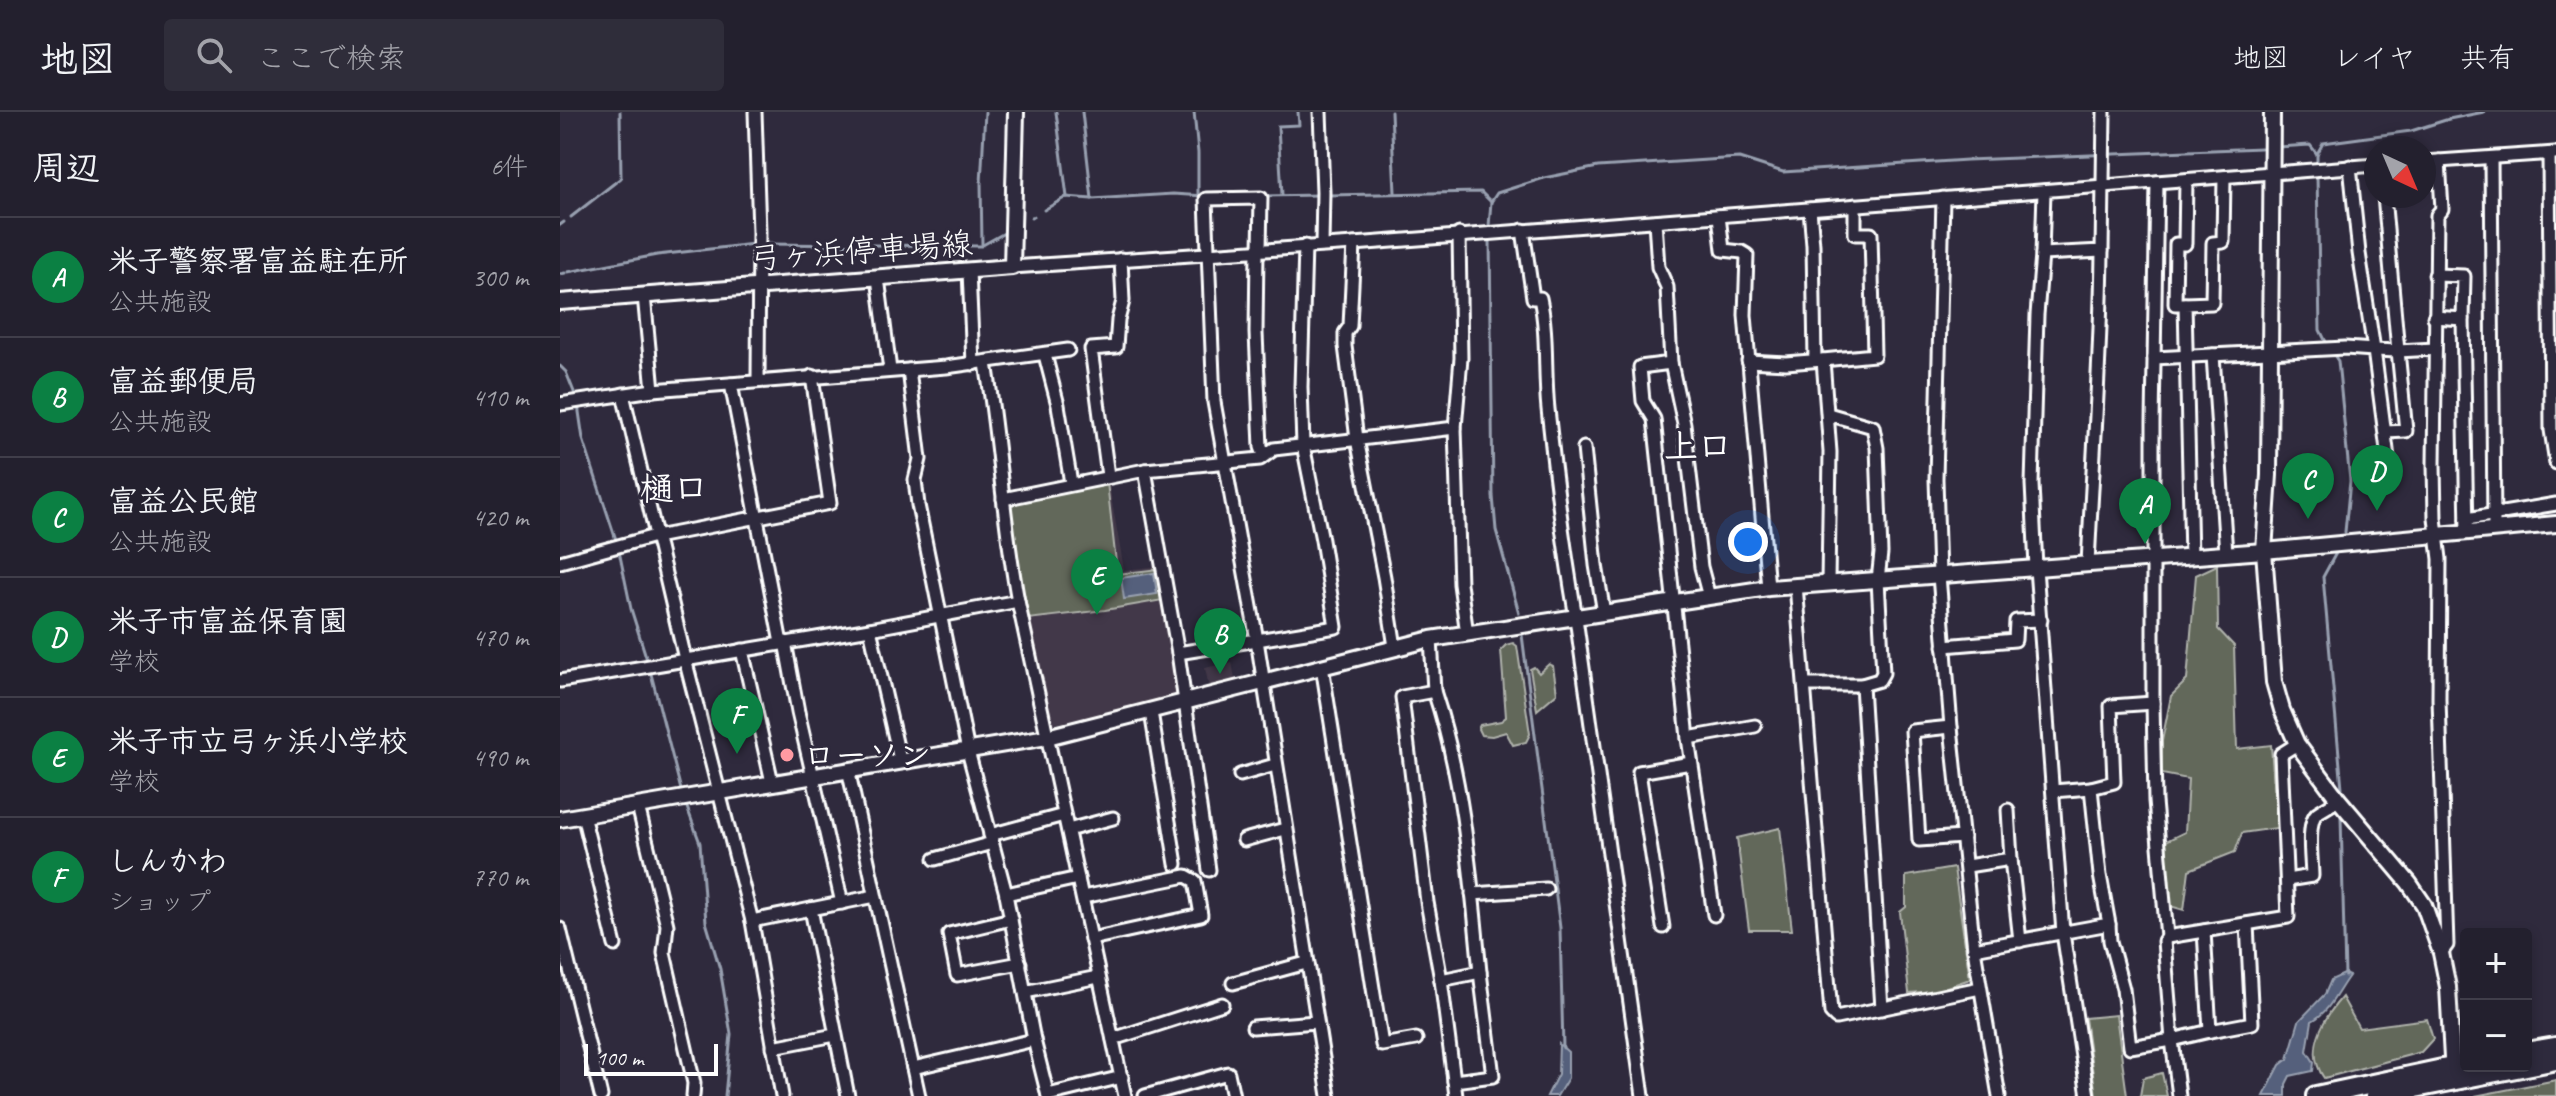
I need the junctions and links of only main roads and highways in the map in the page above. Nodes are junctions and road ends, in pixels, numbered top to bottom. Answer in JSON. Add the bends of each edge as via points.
{"nodes":[{"id":1,"x":2556,"y":1047,"type":"edge"},
{"id":2,"x":2532,"y":1051,"type":"edge"},
{"id":3,"x":2556,"y":1060,"type":"edge"},
{"id":4,"x":2457,"y":1070,"type":"edge"},
{"id":5,"x":2316,"y":1096,"type":"edge"},
{"id":6,"x":2375,"y":1096,"type":"edge"}],
"edges":[{"from":1,"to":2,"type":"highway"},
{"from":3,"to":4,"type":"highway"},
{"from":4,"to":5,"type":"highway"},
{"from":4,"to":6,"type":"highway"}]}
